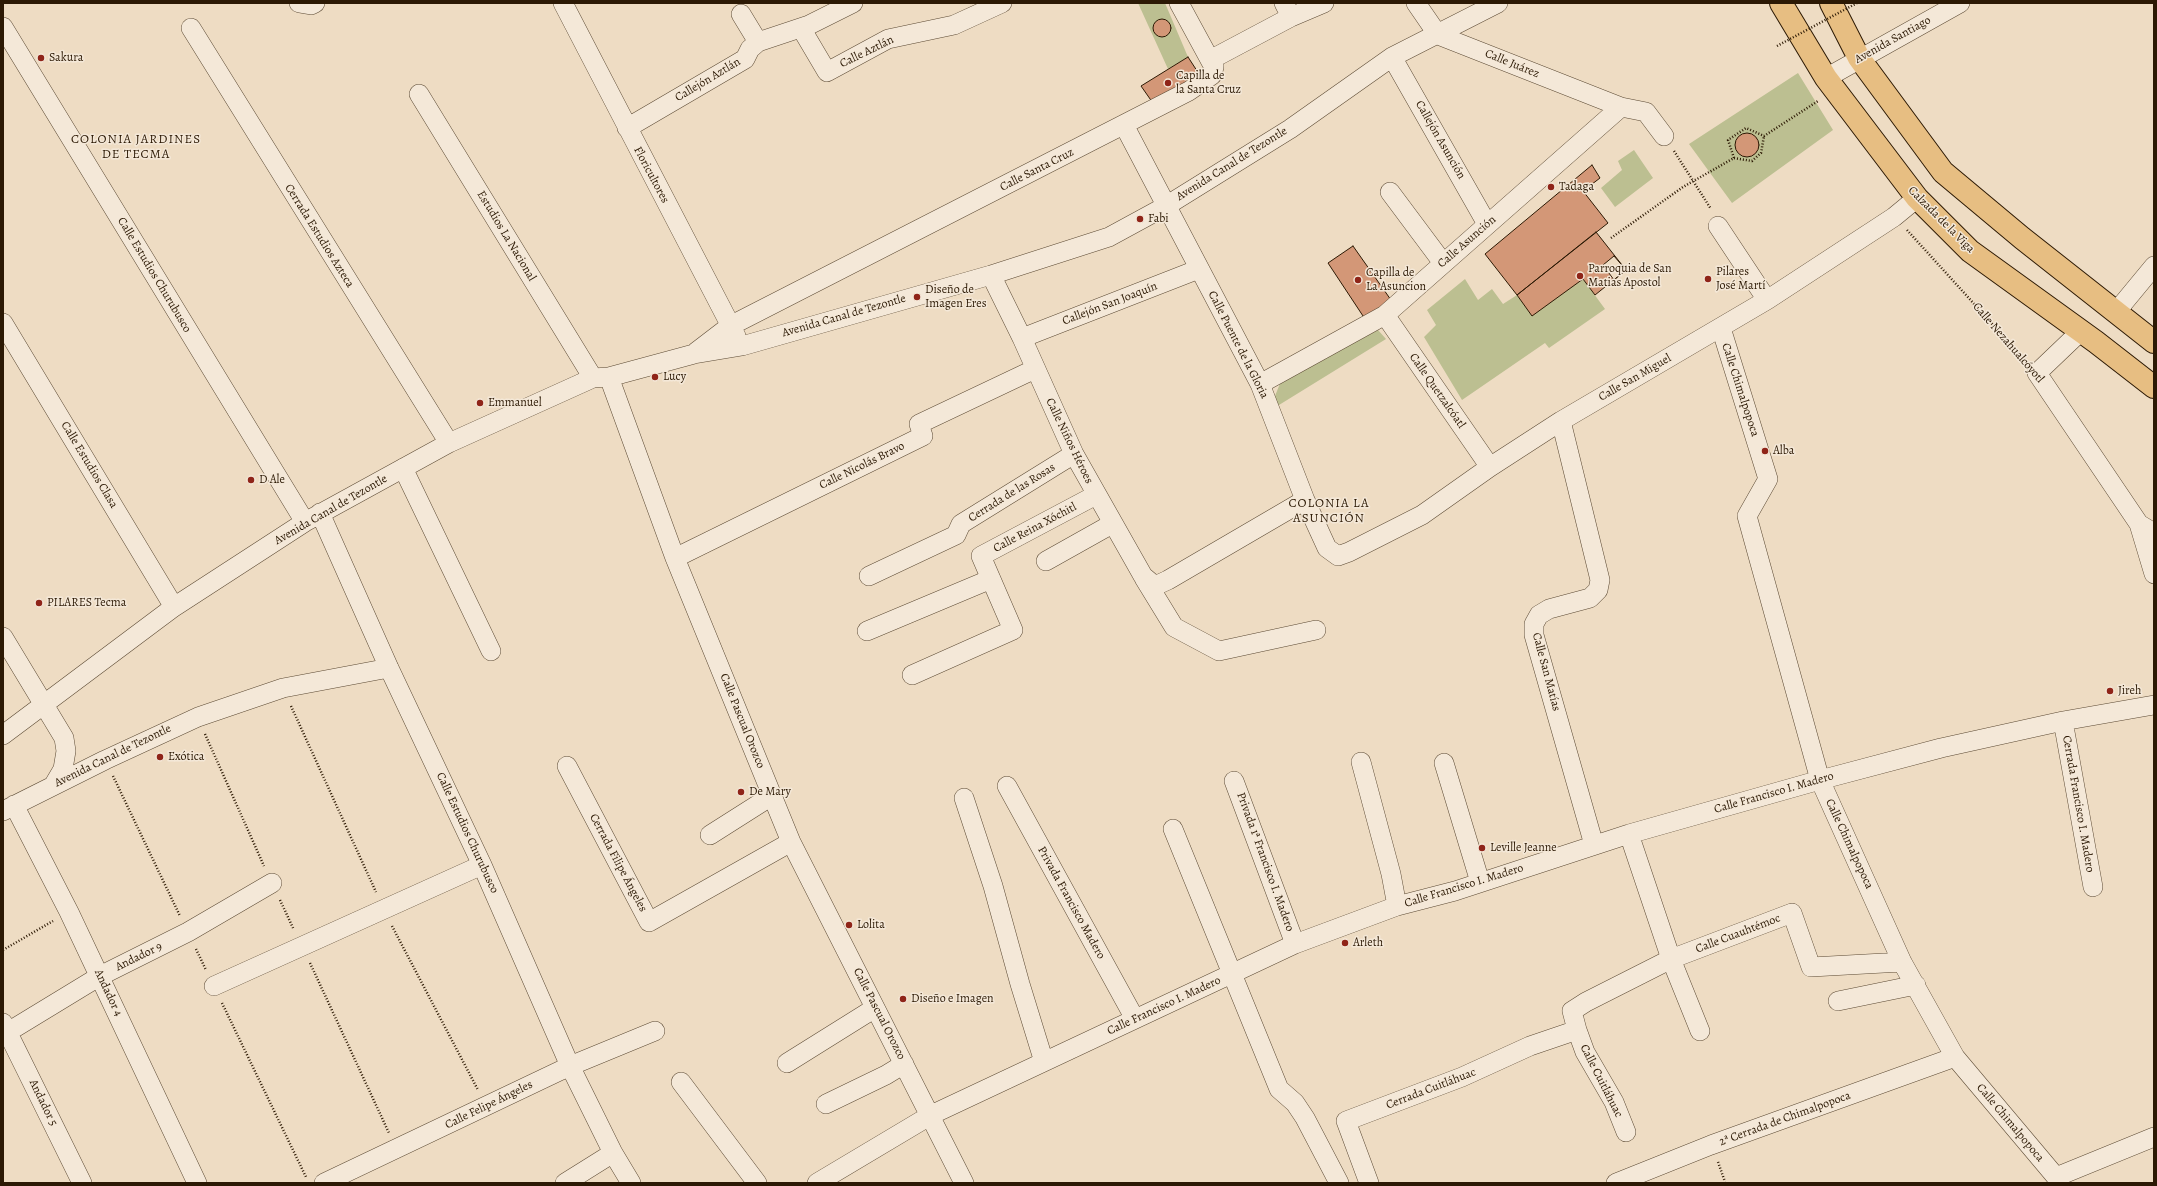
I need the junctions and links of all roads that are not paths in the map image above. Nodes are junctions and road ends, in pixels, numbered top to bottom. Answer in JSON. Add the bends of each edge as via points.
{"nodes":[{"id":1,"x":299,"y":3,"type":"edge"},
{"id":2,"x":315,"y":3,"type":"edge"},
{"id":3,"x":853,"y":3,"type":"edge"},
{"id":4,"x":1002,"y":3,"type":"edge"},
{"id":5,"x":1179,"y":3,"type":"edge"},
{"id":6,"x":1324,"y":3,"type":"edge"},
{"id":7,"x":1416,"y":3,"type":"edge"},
{"id":8,"x":1498,"y":3,"type":"edge"},
{"id":9,"x":1781,"y":3,"type":"edge"},
{"id":10,"x":1831,"y":3,"type":"edge"},
{"id":11,"x":1960,"y":3,"type":"edge"},
{"id":12,"x":566,"y":4,"type":"edge"},
{"id":13,"x":1288,"y":10,"type":"edge"},
{"id":14,"x":741,"y":14,"type":"dead end"},
{"id":15,"x":3,"y":27,"type":"edge"},
{"id":16,"x":190,"y":28,"type":"dead end"},
{"id":17,"x":801,"y":28,"type":"junction"},
{"id":18,"x":1438,"y":35,"type":"junction"},
{"id":19,"x":758,"y":42,"type":"junction"},
{"id":20,"x":1392,"y":57,"type":"junction"},
{"id":21,"x":1859,"y":58,"type":"junction"},
{"id":22,"x":1210,"y":60,"type":"junction"},
{"id":23,"x":1830,"y":84,"type":"junction"},
{"id":24,"x":419,"y":94,"type":"dead end"},
{"id":25,"x":1621,"y":107,"type":"junction"},
{"id":26,"x":1124,"y":126,"type":"junction"},
{"id":27,"x":627,"y":128,"type":"junction"},
{"id":28,"x":1664,"y":136,"type":"road end"},
{"id":29,"x":1390,"y":192,"type":"dead end"},
{"id":30,"x":1917,"y":198,"type":"junction"},
{"id":31,"x":1166,"y":206,"type":"junction"},
{"id":32,"x":1487,"y":224,"type":"junction"},
{"id":33,"x":1718,"y":226,"type":"road end"},
{"id":34,"x":1443,"y":263,"type":"junction"},
{"id":35,"x":2154,"y":266,"type":"edge"},
{"id":36,"x":1199,"y":269,"type":"junction"},
{"id":37,"x":991,"y":275,"type":"junction"},
{"id":38,"x":1767,"y":300,"type":"junction"},
{"id":39,"x":2116,"y":312,"type":"junction"},
{"id":40,"x":1385,"y":315,"type":"junction"},
{"id":41,"x":3,"y":323,"type":"edge"},
{"id":42,"x":730,"y":326,"type":"junction"},
{"id":43,"x":1721,"y":328,"type":"junction"},
{"id":44,"x":2081,"y":331,"type":"junction"},
{"id":45,"x":1022,"y":338,"type":"junction"},
{"id":46,"x":2153,"y":341,"type":"edge"},
{"id":47,"x":742,"y":346,"type":"junction"},
{"id":48,"x":694,"y":354,"type":"junction"},
{"id":49,"x":2130,"y":367,"type":"junction"},
{"id":50,"x":1035,"y":369,"type":"junction"},
{"id":51,"x":601,"y":378,"type":"junction"},
{"id":52,"x":1260,"y":384,"type":"junction"},
{"id":53,"x":2154,"y":387,"type":"edge"},
{"id":54,"x":1561,"y":421,"type":"junction"},
{"id":55,"x":448,"y":444,"type":"junction"},
{"id":56,"x":1074,"y":454,"type":"junction"},
{"id":57,"x":1490,"y":467,"type":"junction"},
{"id":58,"x":403,"y":468,"type":"junction"},
{"id":59,"x":1096,"y":495,"type":"junction"},
{"id":60,"x":1305,"y":500,"type":"junction"},
{"id":61,"x":313,"y":518,"type":"junction"},
{"id":62,"x":1112,"y":524,"type":"junction"},
{"id":63,"x":2146,"y":528,"type":"edge"},
{"id":64,"x":1350,"y":552,"type":"joint"},
{"id":65,"x":674,"y":558,"type":"junction"},
{"id":66,"x":1046,"y":561,"type":"dead end"},
{"id":67,"x":2154,"y":574,"type":"edge"},
{"id":68,"x":869,"y":576,"type":"dead end"},
{"id":69,"x":1143,"y":576,"type":"junction"},
{"id":70,"x":991,"y":580,"type":"junction"},
{"id":71,"x":174,"y":607,"type":"junction"},
{"id":72,"x":1316,"y":630,"type":"dead end"},
{"id":73,"x":867,"y":631,"type":"dead end"},
{"id":74,"x":3,"y":637,"type":"edge"},
{"id":75,"x":492,"y":651,"type":"dead end"},
{"id":76,"x":389,"y":668,"type":"junction"},
{"id":77,"x":912,"y":675,"type":"dead end"},
{"id":78,"x":44,"y":704,"type":"junction"},
{"id":79,"x":2154,"y":705,"type":"edge"},
{"id":80,"x":2063,"y":721,"type":"junction"},
{"id":81,"x":3,"y":734,"type":"edge"},
{"id":82,"x":1361,"y":762,"type":"dead end"},
{"id":83,"x":1444,"y":763,"type":"dead end"},
{"id":84,"x":567,"y":766,"type":"dead end"},
{"id":85,"x":1234,"y":780,"type":"dead end"},
{"id":86,"x":1820,"y":780,"type":"junction"},
{"id":87,"x":52,"y":786,"type":"junction"},
{"id":88,"x":1007,"y":786,"type":"dead end"},
{"id":89,"x":772,"y":795,"type":"junction"},
{"id":90,"x":964,"y":798,"type":"dead end"},
{"id":91,"x":8,"y":808,"type":"edge"},
{"id":92,"x":1173,"y":828,"type":"dead end"},
{"id":93,"x":1629,"y":834,"type":"junction"},
{"id":94,"x":710,"y":835,"type":"dead end"},
{"id":95,"x":791,"y":842,"type":"junction"},
{"id":96,"x":1594,"y":845,"type":"junction"},
{"id":97,"x":482,"y":865,"type":"junction"},
{"id":98,"x":1480,"y":882,"type":"junction"},
{"id":99,"x":272,"y":883,"type":"dead end"},
{"id":100,"x":2093,"y":887,"type":"dead end"},
{"id":101,"x":1397,"y":906,"type":"junction"},
{"id":102,"x":1295,"y":944,"type":"junction"},
{"id":103,"x":1671,"y":959,"type":"junction"},
{"id":104,"x":1902,"y":962,"type":"junction"},
{"id":105,"x":1233,"y":973,"type":"junction"},
{"id":106,"x":100,"y":976,"type":"junction"},
{"id":107,"x":214,"y":986,"type":"dead end"},
{"id":108,"x":1916,"y":986,"type":"junction"},
{"id":109,"x":1838,"y":1001,"type":"dead end"},
{"id":110,"x":875,"y":1008,"type":"junction"},
{"id":111,"x":1572,"y":1010,"type":"joint"},
{"id":112,"x":1135,"y":1019,"type":"junction"},
{"id":113,"x":5,"y":1028,"type":"edge"},
{"id":114,"x":1577,"y":1030,"type":"junction"},
{"id":115,"x":655,"y":1031,"type":"dead end"},
{"id":116,"x":1700,"y":1031,"type":"dead end"},
{"id":117,"x":1955,"y":1057,"type":"junction"},
{"id":118,"x":1044,"y":1062,"type":"junction"},
{"id":119,"x":787,"y":1063,"type":"dead end"},
{"id":120,"x":904,"y":1064,"type":"junction"},
{"id":121,"x":570,"y":1066,"type":"junction"},
{"id":122,"x":681,"y":1082,"type":"dead end"},
{"id":123,"x":826,"y":1104,"type":"dead end"},
{"id":124,"x":931,"y":1115,"type":"junction"},
{"id":125,"x":1626,"y":1132,"type":"dead end"},
{"id":126,"x":2154,"y":1137,"type":"edge"},
{"id":127,"x":613,"y":1153,"type":"junction"},
{"id":128,"x":2057,"y":1180,"type":"edge"},
{"id":129,"x":82,"y":1183,"type":"edge"},
{"id":130,"x":197,"y":1183,"type":"edge"},
{"id":131,"x":324,"y":1183,"type":"edge"},
{"id":132,"x":565,"y":1183,"type":"edge"},
{"id":133,"x":631,"y":1183,"type":"edge"},
{"id":134,"x":757,"y":1183,"type":"edge"},
{"id":135,"x":817,"y":1183,"type":"edge"},
{"id":136,"x":964,"y":1183,"type":"edge"},
{"id":137,"x":1338,"y":1183,"type":"edge"},
{"id":138,"x":1370,"y":1183,"type":"edge"},
{"id":139,"x":1616,"y":1183,"type":"edge"}],
"edges":[{"from":1,"to":2,"type":"street"},
{"from":3,"to":17,"type":"street"},
{"from":4,"to":17,"type":"street","name":"Calle Aztlán","via":[[954,25],[888,39],[827,72]]},
{"from":5,"to":22,"type":"street"},
{"from":6,"to":13,"type":"street"},
{"from":7,"to":18,"type":"street"},
{"from":8,"to":18,"type":"street","name":"Avenida Canal de Tezontle"},
{"from":9,"to":23,"type":"main road","name":"Calzada de la Viga"},
{"from":10,"to":21,"type":"main road"},
{"from":11,"to":21,"type":"street","name":"Avenida Santiago"},
{"from":12,"to":27,"type":"street","name":"Floricultores"},
{"from":13,"to":22,"type":"street"},
{"from":14,"to":19,"type":"street"},
{"from":15,"to":61,"type":"street","name":"Calle Estudios Churubusco"},
{"from":16,"to":55,"type":"street","name":"Cerrada Estudios Azteca"},
{"from":17,"to":19,"type":"street"},
{"from":18,"to":20,"type":"street","name":"Avenida Canal de Tezontle"},
{"from":18,"to":25,"type":"street","name":"Calle Juárez"},
{"from":19,"to":27,"type":"street","name":"Callejón Aztlán","via":[[745,59]]},
{"from":20,"to":31,"type":"street","name":"Avenida Canal de Tezontle","via":[[1290,129]]},
{"from":20,"to":32,"type":"street","name":"Callejón Asunción"},
{"from":21,"to":23,"type":"street","name":"Avenida Santiago"},
{"from":21,"to":39,"type":"main road","via":[[1943,172]]},
{"from":22,"to":26,"type":"street","name":"Calle Santa Cruz","via":[[1214,67],[1212,75],[1189,91]]},
{"from":23,"to":30,"type":"main road","name":"Calzada de la Viga"},
{"from":24,"to":51,"type":"street","name":"Estudios La Nacional"},
{"from":25,"to":28,"type":"street","name":"Calle Juárez","via":[[1646,112]]},
{"from":25,"to":32,"type":"street","name":"Calle Asunción"},
{"from":26,"to":31,"type":"street","name":"Calle Puente de la Gloria"},
{"from":26,"to":42,"type":"street","name":"Calle Santa Cruz"},
{"from":27,"to":42,"type":"street","name":"Floricultores"},
{"from":29,"to":34,"type":"street"},
{"from":30,"to":38,"type":"street","name":"Calle San Miguel","via":[[1894,217]]},
{"from":30,"to":44,"type":"main road","name":"Calzada de la Viga","via":[[1970,251]]},
{"from":31,"to":36,"type":"street","name":"Calle Puente de la Gloria"},
{"from":31,"to":37,"type":"street","name":"Avenida Canal de Tezontle","via":[[1109,237]]},
{"from":32,"to":34,"type":"street","name":"Calle Asunción"},
{"from":33,"to":38,"type":"street"},
{"from":34,"to":40,"type":"street","name":"Calle Asunción"},
{"from":35,"to":39,"type":"street"},
{"from":36,"to":45,"type":"street","name":"Callejón San Joaquín"},
{"from":36,"to":52,"type":"street","name":"Calle Puente de la Gloria"},
{"from":37,"to":45,"type":"street","name":"Calle Niños Héroes"},
{"from":37,"to":47,"type":"street","name":"Avenida Canal de Tezontle"},
{"from":38,"to":43,"type":"street","name":"Calle San Miguel"},
{"from":39,"to":46,"type":"main road"},
{"from":40,"to":52,"type":"street","name":"Calle Asunción"},
{"from":40,"to":57,"type":"street","name":"Calle Quetzalcóatl"},
{"from":41,"to":71,"type":"street","name":"Calle Estudios Clasa"},
{"from":42,"to":47,"type":"street","name":"Floricultores"},
{"from":42,"to":48,"type":"street","name":"Avenida Canal de Tezontle"},
{"from":43,"to":54,"type":"street","name":"Calle San Miguel"},
{"from":43,"to":86,"type":"street","name":"Calle Chimalpopoca","via":[[1768,479],[1747,516]]},
{"from":44,"to":49,"type":"main road","name":"Calzada de la Viga"},
{"from":44,"to":63,"type":"street","name":"Calle Nezahualcóyotl","via":[[2037,373]]},
{"from":45,"to":50,"type":"street","name":"Calle Niños Héroes"},
{"from":46,"to":49,"type":"main road"},
{"from":47,"to":48,"type":"street","name":"Avenida Canal de Tezontle"},
{"from":48,"to":51,"type":"street","name":"Avenida Canal de Tezontle"},
{"from":49,"to":53,"type":"main road","name":"Calzada de la Viga"},
{"from":50,"to":56,"type":"street","name":"Calle Niños Héroes"},
{"from":50,"to":65,"type":"street","name":"Calle Nicolás Bravo","via":[[919,424],[922,436]]},
{"from":51,"to":55,"type":"street","name":"Avenida Canal de Tezontle"},
{"from":51,"to":65,"type":"street","name":"Calle Pascual Orozco"},
{"from":52,"to":60,"type":"street","name":"Calle Puente de la Gloria"},
{"from":54,"to":57,"type":"street","name":"Calle San Miguel"},
{"from":54,"to":96,"type":"street","name":"Calle San Matías","via":[[1600,580],[1598,590],[1590,598],[1549,609],[1539,615],[1534,624],[1534,635]]},
{"from":55,"to":58,"type":"street","name":"Avenida Canal de Tezontle"},
{"from":56,"to":59,"type":"street","name":"Calle Niños Héroes"},
{"from":56,"to":68,"type":"street","name":"Cerrada de las Rosas","via":[[961,524],[956,535]]},
{"from":57,"to":64,"type":"street","name":"Calle San Miguel","via":[[1422,515]]},
{"from":58,"to":61,"type":"street","name":"Avenida Canal de Tezontle"},
{"from":58,"to":75,"type":"street"},
{"from":59,"to":62,"type":"street","name":"Calle Niños Héroes"},
{"from":59,"to":70,"type":"street","name":"Calle Reina Xóchitl","via":[[981,556]]},
{"from":60,"to":64,"type":"street","name":"Calle Puente de la Gloria","via":[[1327,548],[1338,556]]},
{"from":60,"to":69,"type":"street","via":[[1168,580],[1155,586]]},
{"from":61,"to":71,"type":"street","name":"Avenida Canal de Tezontle"},
{"from":61,"to":76,"type":"street","name":"Calle Estudios Churubusco"},
{"from":62,"to":66,"type":"street"},
{"from":62,"to":69,"type":"street","name":"Calle Niños Héroes"},
{"from":63,"to":67,"type":"street","name":"Calle Nezahualcóyotl"},
{"from":65,"to":89,"type":"street","name":"Calle Pascual Orozco"},
{"from":69,"to":72,"type":"street","name":"Calle Niños Héroes","via":[[1174,627],[1219,651]]},
{"from":70,"to":73,"type":"street"},
{"from":70,"to":77,"type":"street","name":"Calle Reina Xóchitl","via":[[1013,630]]},
{"from":71,"to":78,"type":"street","name":"Avenida Canal de Tezontle"},
{"from":74,"to":78,"type":"street"},
{"from":76,"to":87,"type":"street","name":"Avenida Canal de Tezontle","via":[[283,688],[198,717],[157,734]]},
{"from":76,"to":97,"type":"street","name":"Calle Estudios Churubusco"},
{"from":78,"to":81,"type":"street","name":"Avenida Canal de Tezontle"},
{"from":78,"to":87,"type":"street","via":[[64,738],[66,751],[63,769]]},
{"from":79,"to":80,"type":"street","name":"Calle Francisco I. Madero"},
{"from":80,"to":86,"type":"street","name":"Calle Francisco I. Madero","via":[[1941,748]]},
{"from":80,"to":100,"type":"street","name":"Cerrada Francisco I. Madero"},
{"from":82,"to":101,"type":"street"},
{"from":83,"to":98,"type":"street"},
{"from":84,"to":95,"type":"street","name":"Cerrada Filipe Ángeles","via":[[648,922]]},
{"from":85,"to":102,"type":"street","name":"Privada 1ª Francisco I. Madero"},
{"from":86,"to":93,"type":"street","name":"Calle Francisco I. Madero"},
{"from":86,"to":104,"type":"street","name":"Calle Chimalpopoca"},
{"from":87,"to":91,"type":"street","name":"Avenida Canal de Tezontle"},
{"from":88,"to":112,"type":"street","name":"Privada Francisco Madero"},
{"from":89,"to":94,"type":"street"},
{"from":89,"to":95,"type":"street","name":"Calle Pascual Orozco"},
{"from":90,"to":118,"type":"street","via":[[994,886]]},
{"from":91,"to":106,"type":"street","name":"Andador 4","via":[[69,912]]},
{"from":92,"to":105,"type":"street"},
{"from":93,"to":96,"type":"street","name":"Calle Francisco I. Madero"},
{"from":93,"to":103,"type":"street"},
{"from":95,"to":110,"type":"street","name":"Calle Pascual Orozco"},
{"from":96,"to":98,"type":"street","name":"Calle Francisco I. Madero"},
{"from":97,"to":107,"type":"street"},
{"from":97,"to":121,"type":"street","name":"Calle Estudios Churubusco"},
{"from":98,"to":101,"type":"street","name":"Calle Francisco I. Madero"},
{"from":99,"to":106,"type":"street","name":"Andador 9","via":[[188,932]]},
{"from":101,"to":102,"type":"street","name":"Calle Francisco I. Madero"},
{"from":102,"to":105,"type":"street","name":"Calle Francisco I. Madero"},
{"from":103,"to":104,"type":"street","name":"Calle Cuauhtémoc","via":[[1792,913],[1811,967]]},
{"from":103,"to":111,"type":"street","name":"Calle Cuauhtémoc"},
{"from":103,"to":116,"type":"street"},
{"from":104,"to":108,"type":"street","name":"Calle Chimalpopoca"},
{"from":105,"to":112,"type":"street","name":"Calle Francisco I. Madero"},
{"from":105,"to":137,"type":"street","via":[[1279,1089],[1305,1118]]},
{"from":106,"to":113,"type":"street","name":"Andador 9"},
{"from":106,"to":130,"type":"street","name":"Andador 4"},
{"from":108,"to":109,"type":"street"},
{"from":108,"to":117,"type":"street","name":"Calle Chimalpopoca"},
{"from":110,"to":119,"type":"street"},
{"from":110,"to":120,"type":"street","name":"Calle Pascual Orozco"},
{"from":111,"to":114,"type":"street","name":"Calle Cuitláhuac"},
{"from":112,"to":118,"type":"street","name":"Calle Francisco I. Madero"},
{"from":113,"to":129,"type":"street","name":"Andador 5"},
{"from":114,"to":125,"type":"street","name":"Calle Cuitláhuac","via":[[1585,1052],[1614,1102]]},
{"from":114,"to":138,"type":"street","name":"Cerrada Cuitláhuac","via":[[1530,1046],[1472,1073],[1346,1121]]},
{"from":115,"to":121,"type":"street","name":"Calle Felipe Ángeles"},
{"from":117,"to":128,"type":"street","name":"Calle Chimalpopoca"},
{"from":117,"to":139,"type":"street","name":"2ª Cerrada de Chimalpopoca"},
{"from":118,"to":124,"type":"street","name":"Calle Francisco I. Madero"},
{"from":120,"to":123,"type":"street"},
{"from":120,"to":124,"type":"street","name":"Calle Pascual Orozco"},
{"from":121,"to":127,"type":"street","name":"Calle Estudios Churubusco"},
{"from":121,"to":131,"type":"street","name":"Calle Felipe Ángeles"},
{"from":122,"to":134,"type":"street"},
{"from":124,"to":135,"type":"street","name":"Calle Francisco I. Madero"},
{"from":124,"to":136,"type":"street","name":"Calle Pascual Orozco"},
{"from":126,"to":128,"type":"street"},
{"from":127,"to":132,"type":"street"},
{"from":127,"to":133,"type":"street","name":"Calle Estudios Churubusco"}]}
